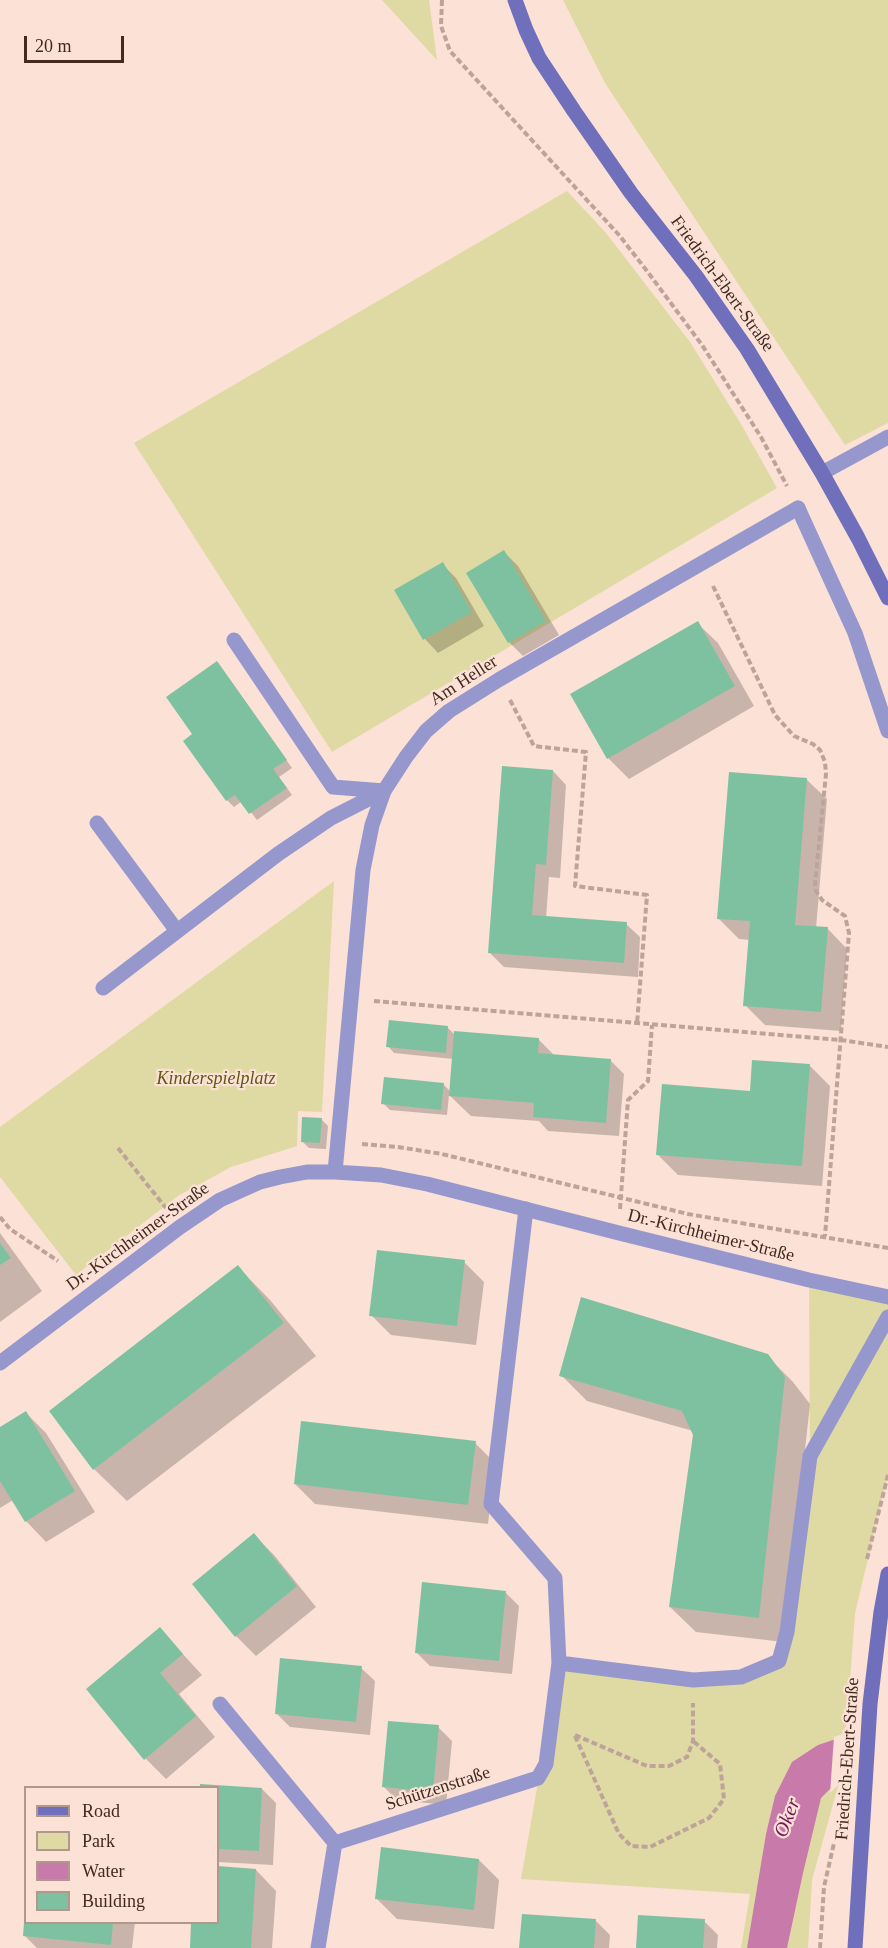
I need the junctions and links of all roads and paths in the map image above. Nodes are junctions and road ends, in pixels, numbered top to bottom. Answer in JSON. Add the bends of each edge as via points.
{"nodes":[{"id":1,"x":442,"y":0,"type":"edge"},
{"id":2,"x":515,"y":0,"type":"edge"},
{"id":3,"x":888,"y":437,"type":"edge"},
{"id":4,"x":822,"y":473,"type":"junction"},
{"id":5,"x":798,"y":507,"type":"junction"},
{"id":6,"x":702,"y":564,"type":"junction"},
{"id":7,"x":888,"y":598,"type":"edge"},
{"id":8,"x":234,"y":640,"type":"dead end"},
{"id":9,"x":500,"y":680,"type":"junction"},
{"id":10,"x":888,"y":731,"type":"edge"},
{"id":11,"x":384,"y":791,"type":"junction"},
{"id":12,"x":98,"y":823,"type":"dead end"},
{"id":13,"x":177,"y":931,"type":"junction"},
{"id":14,"x":103,"y":988,"type":"dead end"},
{"id":15,"x":350,"y":999,"type":"junction"},
{"id":16,"x":637,"y":1024,"type":"junction"},
{"id":17,"x":652,"y":1025,"type":"junction"},
{"id":18,"x":840,"y":1040,"type":"junction"},
{"id":19,"x":888,"y":1047,"type":"edge"},
{"id":20,"x":337,"y":1143,"type":"junction"},
{"id":21,"x":118,"y":1148,"type":"dead end"},
{"id":22,"x":334,"y":1172,"type":"junction"},
{"id":23,"x":621,"y":1198,"type":"junction"},
{"id":24,"x":526,"y":1209,"type":"junction"},
{"id":25,"x":0,"y":1217,"type":"edge"},
{"id":26,"x":180,"y":1227,"type":"junction"},
{"id":27,"x":619,"y":1233,"type":"junction"},
{"id":28,"x":825,"y":1236,"type":"junction"},
{"id":29,"x":888,"y":1248,"type":"edge"},
{"id":30,"x":58,"y":1261,"type":"dead end"},
{"id":31,"x":888,"y":1297,"type":"edge"},
{"id":32,"x":888,"y":1317,"type":"edge"},
{"id":33,"x":0,"y":1364,"type":"edge"},
{"id":34,"x":888,"y":1574,"type":"edge"},
{"id":35,"x":559,"y":1662,"type":"junction"},
{"id":36,"x":693,"y":1680,"type":"junction"},
{"id":37,"x":220,"y":1704,"type":"dead end"},
{"id":38,"x":553,"y":1715,"type":"junction"},
{"id":39,"x":574,"y":1734,"type":"junction"},
{"id":40,"x":693,"y":1741,"type":"junction"},
{"id":41,"x":836,"y":1834,"type":"dead end"},
{"id":42,"x":335,"y":1843,"type":"junction"},
{"id":43,"x":318,"y":1948,"type":"edge"},
{"id":44,"x":820,"y":1948,"type":"edge"},
{"id":45,"x":855,"y":1948,"type":"edge"}],
"edges":[{"from":1,"to":5,"type":"path","via":[[441,26],[450,51],[619,235],[647,271],[702,345],[761,437]]},
{"from":2,"to":4,"type":"main road","name":"Friedrich-Ebert-Straße","via":[[539,58],[631,193],[747,349]]},
{"from":3,"to":4,"type":"street"},
{"from":4,"to":7,"type":"main road","name":"Friedrich-Ebert-Straße"},
{"from":5,"to":6,"type":"street","name":"Am Heller"},
{"from":5,"to":10,"type":"street","via":[[855,633]]},
{"from":6,"to":9,"type":"street","name":"Am Heller"},
{"from":6,"to":18,"type":"path","via":[[775,715],[794,736],[820,750],[825,762],[815,884],[822,900],[845,916],[848,925]]},
{"from":8,"to":11,"type":"street","via":[[333,787]]},
{"from":9,"to":11,"type":"street","name":"Am Heller","via":[[449,711],[426,731]]},
{"from":9,"to":16,"type":"path","via":[[534,746],[586,752],[575,886],[647,895]]},
{"from":11,"to":13,"type":"street","via":[[331,818]]},
{"from":11,"to":15,"type":"street","name":"Am Heller","via":[[363,870]]},
{"from":12,"to":13,"type":"street"},
{"from":13,"to":14,"type":"street"},
{"from":15,"to":16,"type":"path"},
{"from":15,"to":20,"type":"street","name":"Am Heller"},
{"from":16,"to":17,"type":"path"},
{"from":17,"to":18,"type":"path"},
{"from":17,"to":23,"type":"path","via":[[648,1082],[628,1100]]},
{"from":18,"to":19,"type":"path"},
{"from":18,"to":28,"type":"path"},
{"from":20,"to":22,"type":"street","name":"Am Heller"},
{"from":20,"to":23,"type":"path","via":[[442,1154]]},
{"from":21,"to":26,"type":"path"},
{"from":22,"to":24,"type":"street","name":"Dr.-Kirchheimer-Straße","via":[[381,1175]]},
{"from":22,"to":26,"type":"street","name":"Dr.-Kirchheimer-Straße","via":[[307,1172],[260,1182],[220,1200]]},
{"from":23,"to":27,"type":"path"},
{"from":23,"to":28,"type":"path","via":[[688,1214]]},
{"from":24,"to":27,"type":"street","name":"Dr.-Kirchheimer-Straße"},
{"from":24,"to":35,"type":"street","via":[[491,1504],[555,1578]]},
{"from":25,"to":30,"type":"path","via":[[10,1229]]},
{"from":26,"to":33,"type":"street","name":"Dr.-Kirchheimer-Straße"},
{"from":27,"to":31,"type":"street","name":"Dr.-Kirchheimer-Straße"},
{"from":28,"to":29,"type":"path"},
{"from":32,"to":36,"type":"street","via":[[810,1456],[787,1632],[779,1661],[741,1677]]},
{"from":34,"to":45,"type":"main road","name":"Friedrich-Ebert-Straße","via":[[870,1704]]},
{"from":35,"to":36,"type":"street"},
{"from":35,"to":38,"type":"street"},
{"from":36,"to":40,"type":"path"},
{"from":37,"to":42,"type":"street"},
{"from":38,"to":39,"type":"path"},
{"from":38,"to":42,"type":"street","name":"Schützenstraße","via":[[546,1764],[538,1778]]},
{"from":39,"to":40,"type":"path","via":[[647,1766],[669,1766],[687,1757]]},
{"from":39,"to":40,"type":"path","via":[[619,1834],[631,1846],[650,1847],[709,1818],[724,1799],[720,1764]]},
{"from":41,"to":44,"type":"path","via":[[824,1887]]},
{"from":42,"to":43,"type":"street"}]}
